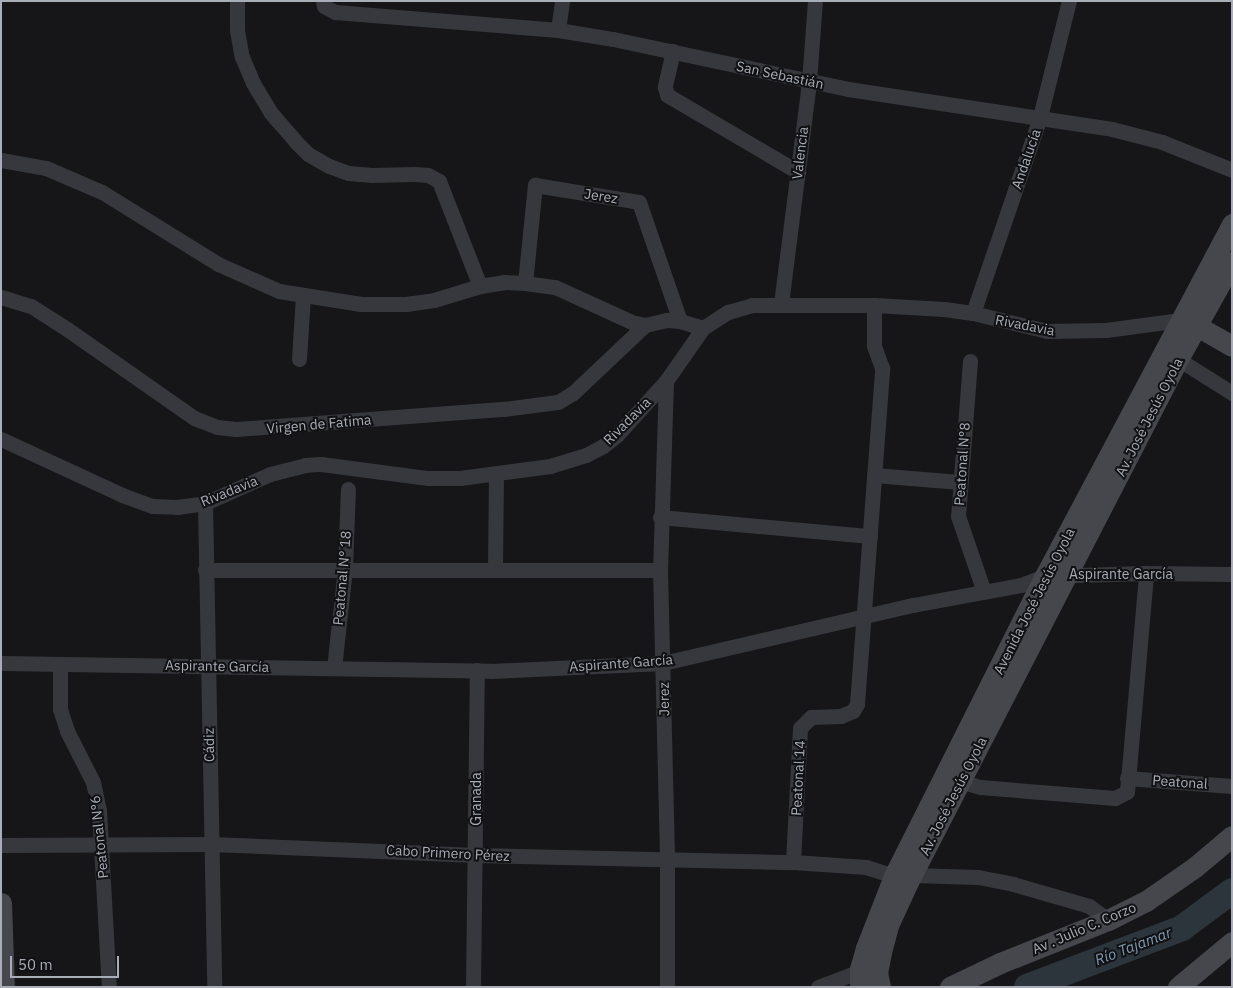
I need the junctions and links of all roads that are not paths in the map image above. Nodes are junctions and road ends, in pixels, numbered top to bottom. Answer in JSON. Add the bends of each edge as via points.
{"nodes":[{"id":1,"x":237,"y":1,"type":"edge"},
{"id":2,"x":562,"y":1,"type":"edge"},
{"id":3,"x":815,"y":1,"type":"edge"},
{"id":4,"x":1069,"y":1,"type":"edge"},
{"id":5,"x":323,"y":4,"type":"edge"},
{"id":6,"x":558,"y":30,"type":"junction"},
{"id":7,"x":673,"y":51,"type":"junction"},
{"id":8,"x":809,"y":82,"type":"junction"},
{"id":9,"x":1040,"y":117,"type":"junction"},
{"id":10,"x":1,"y":160,"type":"edge"},
{"id":11,"x":1232,"y":170,"type":"edge"},
{"id":12,"x":798,"y":172,"type":"junction"},
{"id":13,"x":1232,"y":224,"type":"edge"},
{"id":14,"x":1232,"y":262,"type":"edge"},
{"id":15,"x":525,"y":283,"type":"junction"},
{"id":16,"x":480,"y":286,"type":"junction"},
{"id":17,"x":303,"y":296,"type":"junction"},
{"id":18,"x":1,"y":297,"type":"edge"},
{"id":19,"x":781,"y":304,"type":"junction"},
{"id":20,"x":874,"y":305,"type":"junction"},
{"id":21,"x":973,"y":313,"type":"junction"},
{"id":22,"x":680,"y":321,"type":"junction"},
{"id":23,"x":1189,"y":323,"type":"junction"},
{"id":24,"x":645,"y":326,"type":"junction"},
{"id":25,"x":703,"y":328,"type":"junction"},
{"id":26,"x":1232,"y":346,"type":"edge"},
{"id":27,"x":299,"y":359,"type":"dead end"},
{"id":28,"x":1178,"y":360,"type":"junction"},
{"id":29,"x":970,"y":361,"type":"dead end"},
{"id":30,"x":666,"y":381,"type":"junction"},
{"id":31,"x":1232,"y":393,"type":"edge"},
{"id":32,"x":1,"y":439,"type":"edge"},
{"id":33,"x":496,"y":474,"type":"junction"},
{"id":34,"x":874,"y":475,"type":"junction"},
{"id":35,"x":960,"y":482,"type":"junction"},
{"id":36,"x":348,"y":489,"type":"dead end"},
{"id":37,"x":205,"y":503,"type":"junction"},
{"id":38,"x":660,"y":517,"type":"junction"},
{"id":39,"x":870,"y":536,"type":"junction"},
{"id":40,"x":495,"y":568,"type":"junction"},
{"id":41,"x":345,"y":569,"type":"junction"},
{"id":42,"x":1232,"y":569,"type":"edge"},
{"id":43,"x":205,"y":570,"type":"junction"},
{"id":44,"x":660,"y":570,"type":"junction"},
{"id":45,"x":1146,"y":573,"type":"junction"},
{"id":46,"x":1068,"y":574,"type":"junction"},
{"id":47,"x":1232,"y":574,"type":"edge"},
{"id":48,"x":1045,"y":576,"type":"junction"},
{"id":49,"x":984,"y":592,"type":"junction"},
{"id":50,"x":1048,"y":611,"type":"joint"},
{"id":51,"x":864,"y":616,"type":"junction"},
{"id":52,"x":1,"y":663,"type":"edge"},
{"id":53,"x":663,"y":663,"type":"junction"},
{"id":54,"x":60,"y":664,"type":"junction"},
{"id":55,"x":207,"y":666,"type":"junction"},
{"id":56,"x":334,"y":668,"type":"junction"},
{"id":57,"x":477,"y":670,"type":"junction"},
{"id":58,"x":1128,"y":778,"type":"junction"},
{"id":59,"x":960,"y":781,"type":"junction"},
{"id":60,"x":1232,"y":786,"type":"edge"},
{"id":61,"x":1232,"y":836,"type":"edge"},
{"id":62,"x":102,"y":844,"type":"junction"},
{"id":63,"x":211,"y":844,"type":"junction"},
{"id":64,"x":1,"y":845,"type":"edge"},
{"id":65,"x":476,"y":855,"type":"junction"},
{"id":66,"x":667,"y":859,"type":"junction"},
{"id":67,"x":793,"y":862,"type":"junction"},
{"id":68,"x":903,"y":875,"type":"junction"},
{"id":69,"x":1,"y":903,"type":"edge"},
{"id":70,"x":1108,"y":920,"type":"junction"},
{"id":71,"x":1232,"y":942,"type":"edge"},
{"id":72,"x":866,"y":974,"type":"edge"},
{"id":73,"x":4,"y":987,"type":"edge"},
{"id":74,"x":109,"y":987,"type":"edge"},
{"id":75,"x":214,"y":987,"type":"edge"},
{"id":76,"x":473,"y":987,"type":"edge"},
{"id":77,"x":667,"y":987,"type":"edge"},
{"id":78,"x":818,"y":987,"type":"edge"},
{"id":79,"x":880,"y":987,"type":"edge"},
{"id":80,"x":950,"y":987,"type":"edge"},
{"id":81,"x":1178,"y":987,"type":"edge"}],
"edges":[{"from":1,"to":16,"type":"street","via":[[237,30],[242,57],[271,113],[295,142],[308,154],[348,173],[428,175],[439,181]]},
{"from":2,"to":6,"type":"street"},
{"from":3,"to":8,"type":"street","name":"Valencia"},
{"from":4,"to":9,"type":"street","name":"Andalucía"},
{"from":5,"to":6,"type":"street","name":"San Sebastián","via":[[335,12]]},
{"from":6,"to":7,"type":"street","name":"San Sebastián"},
{"from":7,"to":8,"type":"street","name":"San Sebastián"},
{"from":7,"to":12,"type":"street","via":[[665,87],[667,95]]},
{"from":8,"to":9,"type":"street","name":"San Sebastián"},
{"from":8,"to":12,"type":"street","name":"Valencia"},
{"from":9,"to":11,"type":"street","name":"San Sebastián","via":[[1112,129],[1162,142]]},
{"from":9,"to":21,"type":"street","name":"Andalucía"},
{"from":10,"to":17,"type":"street","via":[[46,168],[102,192],[239,275],[279,291]]},
{"from":12,"to":19,"type":"street","name":"Valencia"},
{"from":13,"to":23,"type":"street","name":"Avenida José Jesús Oyola"},
{"from":14,"to":23,"type":"street","name":"Av. José Jesús Oyola"},
{"from":15,"to":16,"type":"street"},
{"from":15,"to":22,"type":"street","name":"Jerez","via":[[535,185],[640,202]]},
{"from":15,"to":24,"type":"street","via":[[555,287],[634,324]]},
{"from":16,"to":17,"type":"street","via":[[434,300],[406,304],[361,304]]},
{"from":17,"to":27,"type":"street"},
{"from":18,"to":24,"type":"street","name":"Virgen de Fatima","via":[[31,306],[60,324],[194,418],[217,427],[236,429],[558,402],[573,393]]},
{"from":19,"to":20,"type":"street","name":"Rivadavia"},
{"from":19,"to":25,"type":"street","name":"Rivadavia","via":[[752,305],[728,312]]},
{"from":20,"to":21,"type":"street","name":"Rivadavia"},
{"from":20,"to":34,"type":"street","name":"Peatonal 14","via":[[874,346],[882,368]]},
{"from":21,"to":23,"type":"street","name":"Rivadavia","via":[[1047,331]]},
{"from":22,"to":24,"type":"street","via":[[667,320]]},
{"from":22,"to":25,"type":"street"},
{"from":23,"to":26,"type":"street"},
{"from":23,"to":28,"type":"street","name":"Av. José Jesús Oyola"},
{"from":23,"to":48,"type":"street","name":"Avenida José Jesús Oyola"},
{"from":25,"to":30,"type":"street","name":"Rivadavia"},
{"from":28,"to":31,"type":"street"},
{"from":28,"to":46,"type":"street","name":"Av. José Jesús Oyola"},
{"from":29,"to":35,"type":"street","name":"Peatonal N°8"},
{"from":30,"to":33,"type":"street","name":"Rivadavia","via":[[618,435],[603,446],[550,466]]},
{"from":30,"to":38,"type":"street","name":"Jerez"},
{"from":32,"to":37,"type":"street","name":"Rivadavia","via":[[152,506]]},
{"from":33,"to":37,"type":"street","name":"Rivadavia","via":[[428,478],[321,464],[305,465],[270,474]]},
{"from":33,"to":40,"type":"street"},
{"from":34,"to":35,"type":"street"},
{"from":34,"to":39,"type":"street","name":"Peatonal 14"},
{"from":35,"to":49,"type":"street","name":"Peatonal N°8","via":[[958,516]]},
{"from":36,"to":41,"type":"street","name":"Peatonal N° 18"},
{"from":37,"to":43,"type":"street","name":"Cádiz"},
{"from":38,"to":39,"type":"street"},
{"from":38,"to":44,"type":"street","name":"Jerez"},
{"from":39,"to":51,"type":"street","name":"Peatonal 14"},
{"from":40,"to":41,"type":"street"},
{"from":40,"to":44,"type":"street"},
{"from":41,"to":43,"type":"street"},
{"from":41,"to":56,"type":"street","name":"Peatonal N° 18"},
{"from":42,"to":47,"type":"street"},
{"from":43,"to":55,"type":"street","name":"Cádiz"},
{"from":44,"to":53,"type":"street","name":"Jerez"},
{"from":45,"to":46,"type":"street","name":"Aspirante García"},
{"from":45,"to":47,"type":"street","name":"Aspirante García"},
{"from":45,"to":58,"type":"street"},
{"from":46,"to":48,"type":"street","name":"Aspirante García"},
{"from":46,"to":50,"type":"street","name":"Avenida José Jesús Oyola"},
{"from":48,"to":49,"type":"street","name":"Aspirante García","via":[[1021,585]]},
{"from":48,"to":68,"type":"street","name":"Avenida José Jesús Oyola"},
{"from":49,"to":51,"type":"street","name":"Aspirante García"},
{"from":50,"to":59,"type":"street","name":"Av. José Jesús Oyola"},
{"from":51,"to":53,"type":"street","name":"Aspirante García"},
{"from":51,"to":67,"type":"street","name":"Peatonal 14","via":[[857,704],[853,711],[841,716],[811,718],[800,728]]},
{"from":52,"to":54,"type":"street","name":"Aspirante García"},
{"from":53,"to":57,"type":"street","name":"Aspirante García"},
{"from":53,"to":66,"type":"street","name":"Jerez"},
{"from":54,"to":55,"type":"street","name":"Aspirante García"},
{"from":54,"to":62,"type":"street","name":"Peatonal N°6","via":[[60,709],[67,731],[93,782]]},
{"from":55,"to":56,"type":"street","name":"Aspirante García"},
{"from":55,"to":63,"type":"street","name":"Cádiz"},
{"from":56,"to":57,"type":"street","name":"Aspirante García"},
{"from":57,"to":65,"type":"street","name":"Granada"},
{"from":58,"to":59,"type":"street","via":[[1127,792],[1115,798],[980,787]]},
{"from":58,"to":60,"type":"street","name":"Peatonal"},
{"from":59,"to":68,"type":"street","name":"Av. José Jesús Oyola"},
{"from":61,"to":70,"type":"street","name":"Av . Julio C. Corzo","via":[[1154,896]]},
{"from":62,"to":63,"type":"street","name":"Cabo Primero Pérez"},
{"from":62,"to":64,"type":"street","name":"Cabo Primero Pérez"},
{"from":62,"to":74,"type":"street","name":"Peatonal N°6"},
{"from":63,"to":65,"type":"street","name":"Cabo Primero Pérez"},
{"from":63,"to":75,"type":"street","name":"Cádiz"},
{"from":65,"to":66,"type":"street","name":"Cabo Primero Pérez"},
{"from":65,"to":76,"type":"street","name":"Granada"},
{"from":66,"to":67,"type":"street","name":"Cabo Primero Pérez"},
{"from":66,"to":77,"type":"street","name":"Jerez"},
{"from":67,"to":68,"type":"street","name":"Cabo Primero Pérez","via":[[866,867]]},
{"from":68,"to":70,"type":"street","name":"Cabo Primero Pérez","via":[[978,877],[1013,884],[1089,906]]},
{"from":68,"to":72,"type":"street","name":"Avenida José Jesús Oyola","via":[[869,939]]},
{"from":69,"to":73,"type":"street"},
{"from":70,"to":80,"type":"street","name":"Av . Julio C. Corzo"},
{"from":71,"to":81,"type":"street"},
{"from":72,"to":78,"type":"street"},
{"from":72,"to":79,"type":"street"}]}
